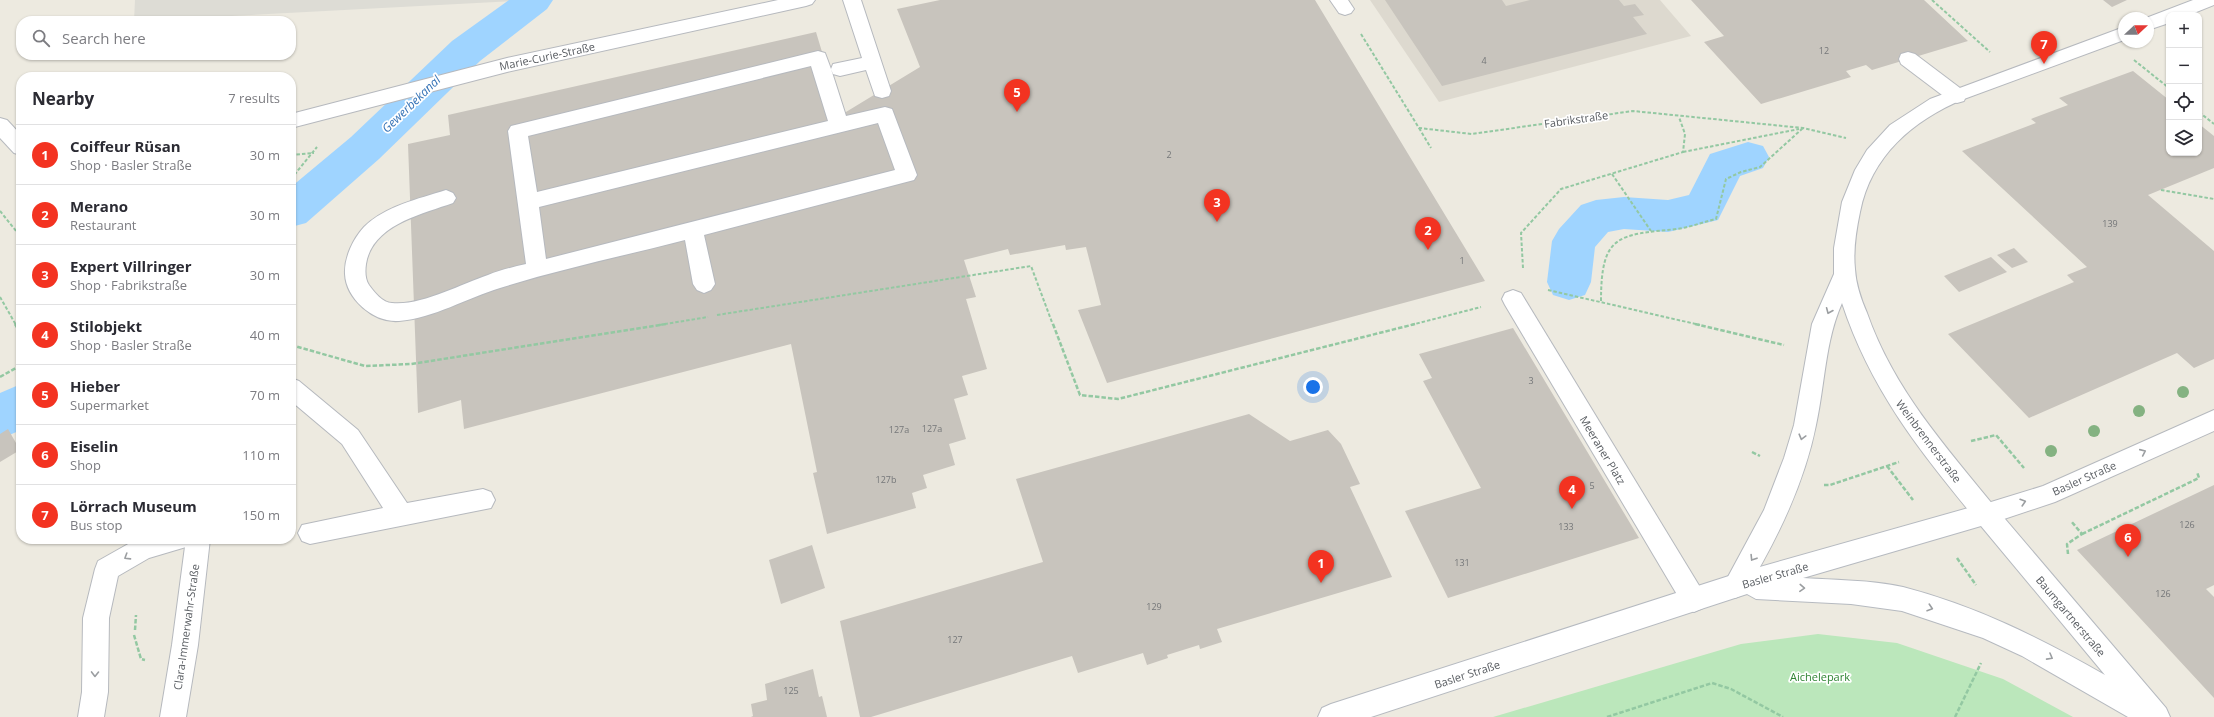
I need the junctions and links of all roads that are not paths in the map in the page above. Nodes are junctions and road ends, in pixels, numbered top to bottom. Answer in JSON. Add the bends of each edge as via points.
{"nodes":[{"id":1,"x":806,"y":0,"type":"edge"},
{"id":2,"x":852,"y":0,"type":"edge"},
{"id":3,"x":2210,"y":0,"type":"edge"},
{"id":4,"x":2180,"y":12,"type":"edge"},
{"id":5,"x":2166,"y":17,"type":"edge"},
{"id":6,"x":2154,"y":22,"type":"edge"},
{"id":7,"x":2116,"y":36,"type":"edge"},
{"id":8,"x":1908,"y":59,"type":"dead end"},
{"id":9,"x":873,"y":62,"type":"junction"},
{"id":10,"x":840,"y":69,"type":"dead end"},
{"id":11,"x":882,"y":91,"type":"dead end"},
{"id":12,"x":1957,"y":96,"type":"junction"},
{"id":13,"x":296,"y":120,"type":"edge"},
{"id":14,"x":0,"y":125,"type":"edge"},
{"id":15,"x":839,"y":125,"type":"junction"},
{"id":16,"x":16,"y":143,"type":"edge"},
{"id":17,"x":446,"y":198,"type":"dead end"},
{"id":18,"x":528,"y":202,"type":"junction"},
{"id":19,"x":693,"y":230,"type":"junction"},
{"id":20,"x":537,"y":269,"type":"junction"},
{"id":21,"x":1844,"y":275,"type":"junction"},
{"id":22,"x":704,"y":284,"type":"dead end"},
{"id":23,"x":1519,"y":298,"type":"road end"},
{"id":24,"x":296,"y":392,"type":"edge"},
{"id":25,"x":2214,"y":420,"type":"edge"},
{"id":26,"x":483,"y":500,"type":"dead end"},
{"id":27,"x":1986,"y":514,"type":"junction"},
{"id":28,"x":401,"y":515,"type":"junction"},
{"id":29,"x":310,"y":533,"type":"dead end"},
{"id":30,"x":158,"y":544,"type":"edge"},
{"id":31,"x":197,"y":544,"type":"edge"},
{"id":32,"x":1735,"y":586,"type":"junction"},
{"id":33,"x":1694,"y":600,"type":"junction"},
{"id":34,"x":174,"y":716,"type":"edge"},
{"id":35,"x":91,"y":717,"type":"edge"},
{"id":36,"x":1331,"y":717,"type":"edge"},
{"id":37,"x":2154,"y":717,"type":"edge"},
{"id":38,"x":2157,"y":717,"type":"edge"}],
"edges":[{"from":1,"to":13,"type":"street","name":"Marie-Curie-Straße","via":[[507,65]]},
{"from":2,"to":9,"type":"street"},
{"from":3,"to":4,"type":"street"},
{"from":5,"to":6,"type":"street"},
{"from":7,"to":12,"type":"street","name":"Weinbrennerstraße"},
{"from":8,"to":12,"type":"street"},
{"from":9,"to":10,"type":"street"},
{"from":9,"to":11,"type":"street"},
{"from":12,"to":21,"type":"street","name":"Weinbrennerstraße","via":[[1927,109],[1881,146],[1866,164],[1850,207],[1845,240]]},
{"from":14,"to":16,"type":"street"},
{"from":15,"to":18,"type":"street"},
{"from":15,"to":18,"type":"street","via":[[818,58],[541,125],[518,131]]},
{"from":15,"to":19,"type":"street","via":[[885,114],[907,175]]},
{"from":17,"to":20,"type":"street","via":[[395,215],[372,231],[360,246],[355,263],[356,281],[365,297],[389,312],[406,311],[496,280]]},
{"from":18,"to":20,"type":"street"},
{"from":19,"to":20,"type":"street"},
{"from":19,"to":22,"type":"street"},
{"from":21,"to":27,"type":"street","name":"Weinbrennerstraße","via":[[1864,339],[1884,380],[1906,415]]},
{"from":21,"to":32,"type":"street","one_way":true,"via":[[1821,329],[1808,412],[1791,472],[1774,519]]},
{"from":23,"to":33,"type":"street","name":"Meeraner Platz"},
{"from":24,"to":28,"type":"street","via":[[350,437]]},
{"from":27,"to":25,"type":"street","name":"Basler Straße","one_way":true,"via":[[2047,494]]},
{"from":26,"to":28,"type":"street"},
{"from":27,"to":32,"type":"street","name":"Basler Straße"},
{"from":27,"to":38,"type":"street","name":"Baumgartnerstraße"},
{"from":28,"to":29,"type":"street"},
{"from":30,"to":35,"type":"street","one_way":true,"via":[[143,548],[107,570],[96,618],[95,692]]},
{"from":31,"to":34,"type":"street","name":"Clara-Immerwahr-Straße"},
{"from":32,"to":33,"type":"street","name":"Basler Straße"},
{"from":32,"to":37,"type":"street","one_way":true,"via":[[1802,588],[1902,599],[1988,627],[2031,647]]},
{"from":33,"to":36,"type":"street","name":"Basler Straße"}]}
